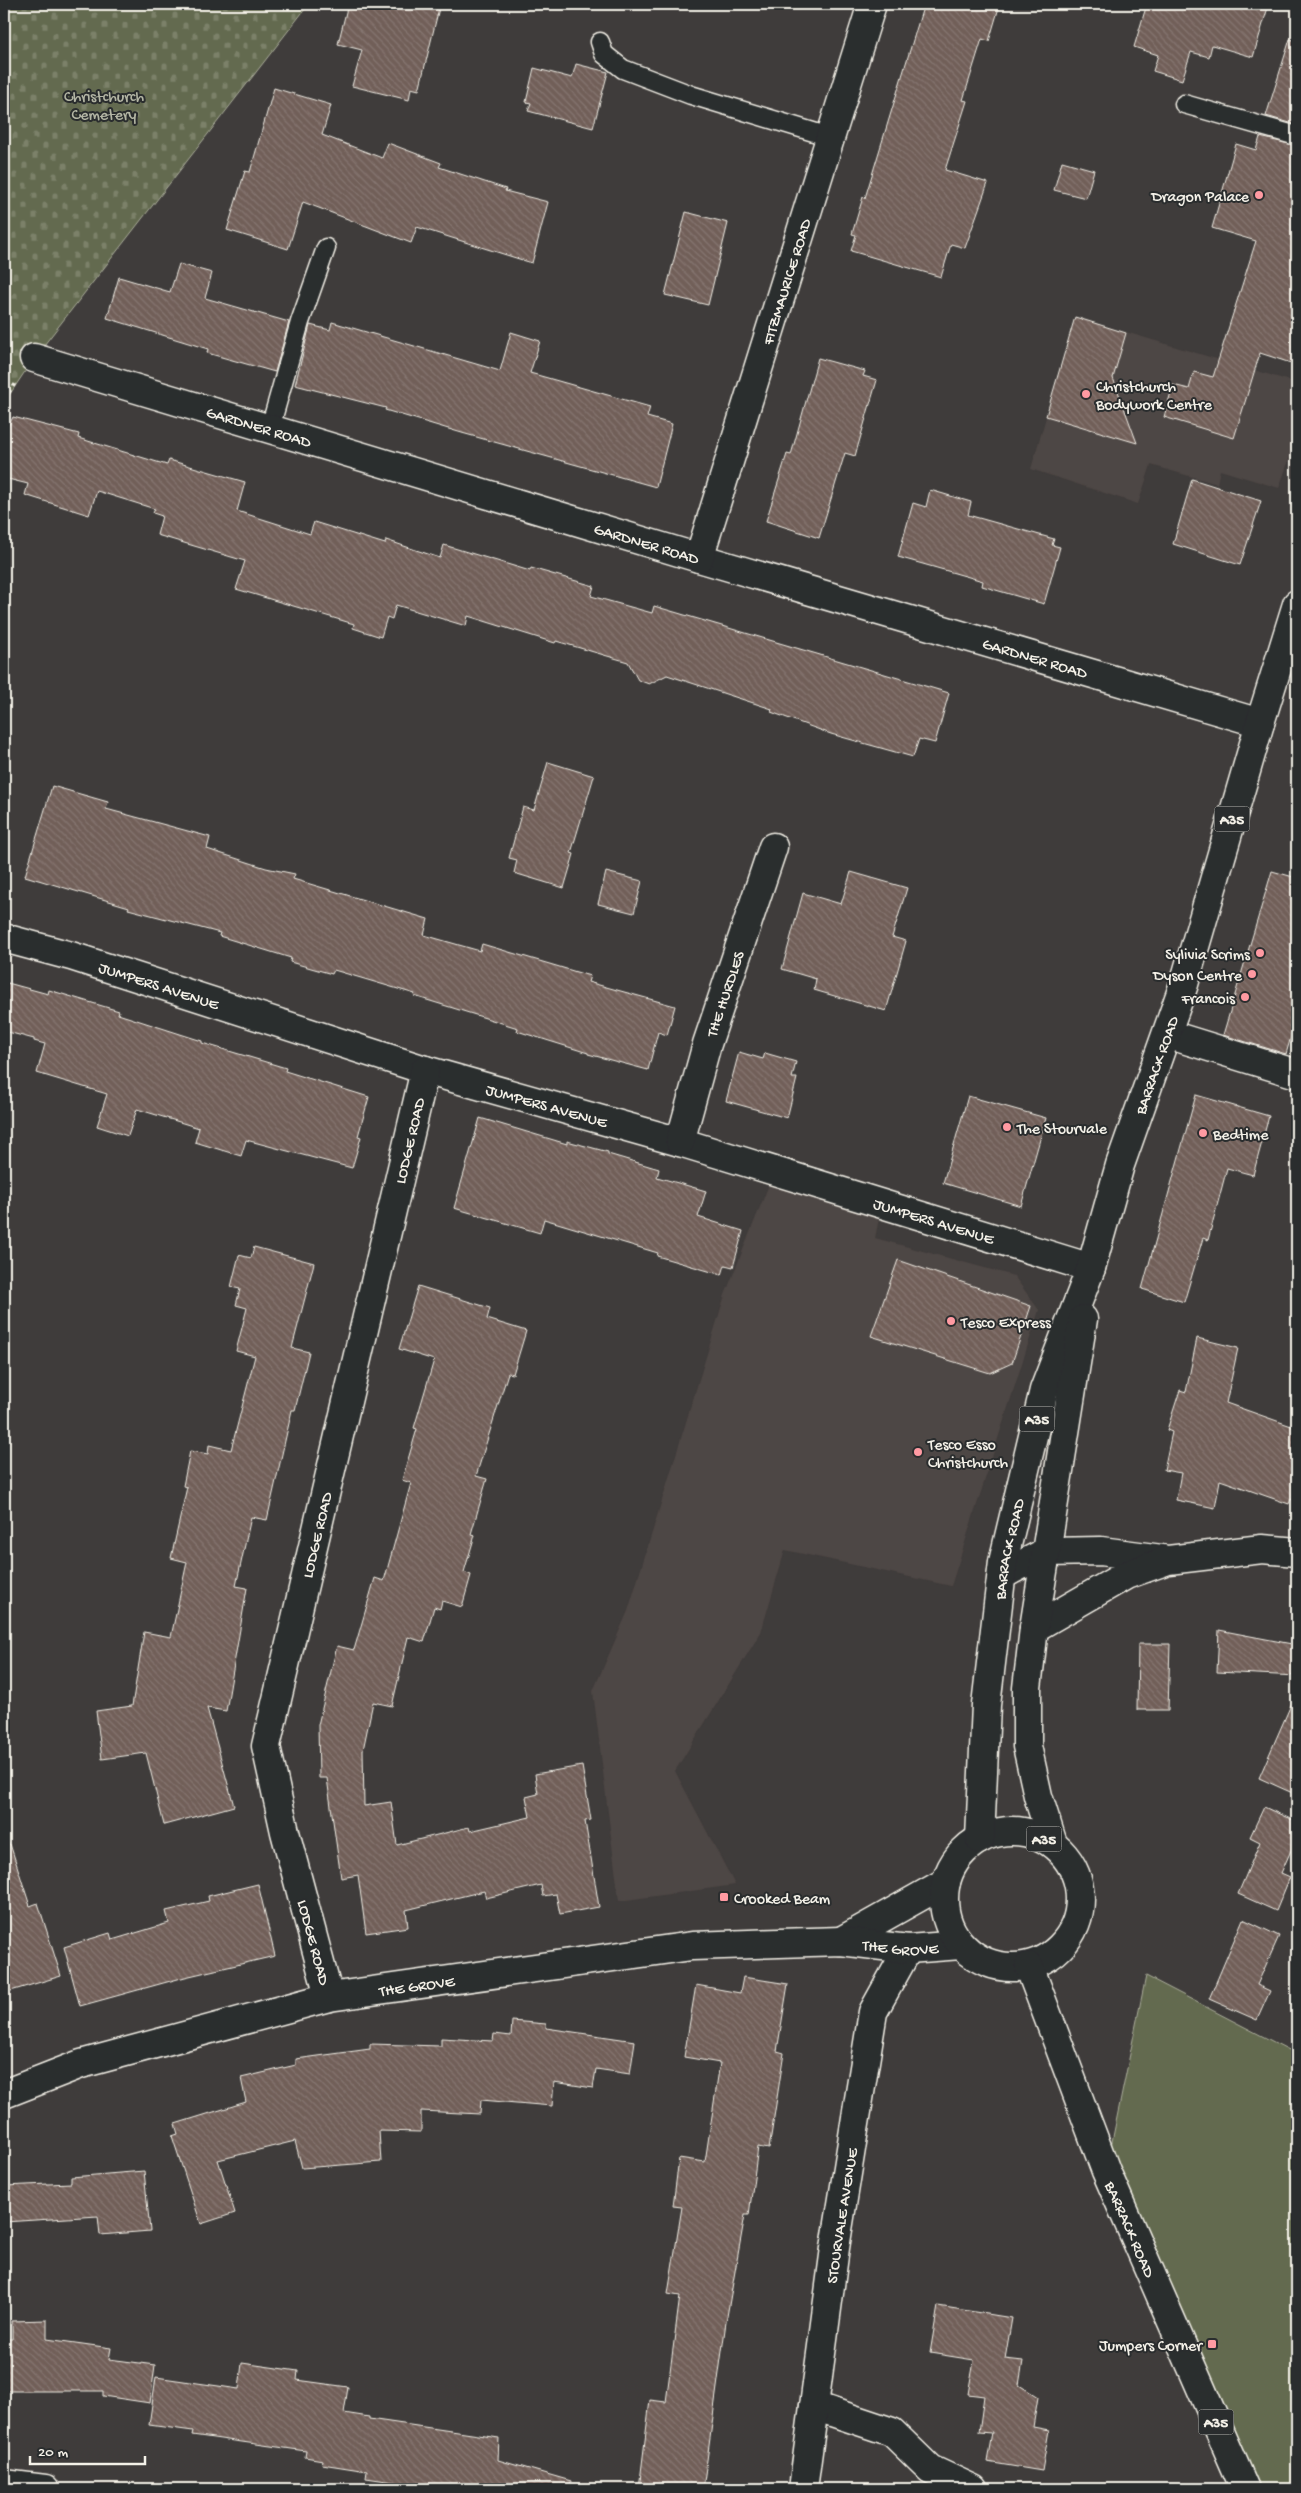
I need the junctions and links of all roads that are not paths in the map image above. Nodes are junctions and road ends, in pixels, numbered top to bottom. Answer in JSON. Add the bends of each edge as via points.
{"nodes":[{"id":1,"x":872,"y":4,"type":"edge"},
{"id":2,"x":600,"y":42,"type":"dead end"},
{"id":3,"x":1184,"y":104,"type":"dead end"},
{"id":4,"x":1297,"y":136,"type":"edge"},
{"id":5,"x":830,"y":137,"type":"junction"},
{"id":6,"x":326,"y":248,"type":"dead end"},
{"id":7,"x":34,"y":358,"type":"dead end"},
{"id":8,"x":270,"y":428,"type":"junction"},
{"id":9,"x":699,"y":558,"type":"junction"},
{"id":10,"x":1297,"y":604,"type":"edge"},
{"id":11,"x":1260,"y":723,"type":"junction"},
{"id":12,"x":773,"y":847,"type":"dead end"},
{"id":13,"x":4,"y":938,"type":"edge"},
{"id":14,"x":1167,"y":1034,"type":"junction"},
{"id":15,"x":425,"y":1070,"type":"junction"},
{"id":16,"x":1297,"y":1074,"type":"edge"},
{"id":17,"x":680,"y":1142,"type":"junction"},
{"id":18,"x":1091,"y":1268,"type":"junction"},
{"id":19,"x":1046,"y":1552,"type":"junction"},
{"id":20,"x":1297,"y":1552,"type":"edge"},
{"id":21,"x":1168,"y":1560,"type":"junction"},
{"id":22,"x":1002,"y":1575,"type":"junction"},
{"id":23,"x":1034,"y":1628,"type":"junction"},
{"id":24,"x":980,"y":1839,"type":"junction"},
{"id":25,"x":1053,"y":1844,"type":"junction"},
{"id":26,"x":946,"y":1882,"type":"junction"},
{"id":27,"x":841,"y":1941,"type":"junction"},
{"id":28,"x":961,"y":1945,"type":"junction"},
{"id":29,"x":908,"y":1949,"type":"junction"},
{"id":30,"x":1028,"y":1966,"type":"junction"},
{"id":31,"x":329,"y":1997,"type":"junction"},
{"id":32,"x":4,"y":2094,"type":"edge"},
{"id":33,"x":814,"y":2406,"type":"junction"},
{"id":34,"x":4,"y":2484,"type":"edge"},
{"id":35,"x":46,"y":2489,"type":"edge"},
{"id":36,"x":803,"y":2489,"type":"edge"},
{"id":37,"x":973,"y":2489,"type":"edge"},
{"id":38,"x":1245,"y":2489,"type":"edge"}],
"edges":[{"from":1,"to":5,"type":"street","name":"FITZMAURICE ROAD"},
{"from":2,"to":5,"type":"lane","via":[[604,54],[624,70],[691,95]]},
{"from":3,"to":4,"type":"lane"},
{"from":5,"to":9,"type":"street","name":"FITZMAURICE ROAD"},
{"from":6,"to":8,"type":"lane","via":[[300,322]]},
{"from":7,"to":8,"type":"street","name":"GARDNER ROAD"},
{"from":8,"to":9,"type":"street","name":"GARDNER ROAD"},
{"from":9,"to":11,"type":"street","name":"GARDNER ROAD"},
{"from":10,"to":11,"type":"street","name":"BARRACK ROAD","number":"A35"},
{"from":11,"to":14,"type":"street","name":"BARRACK ROAD","number":"A35"},
{"from":12,"to":17,"type":"street","name":"THE HURDLES","via":[[706,1044]]},
{"from":13,"to":15,"type":"street","name":"JUMPERS AVENUE","via":[[71,956]]},
{"from":14,"to":16,"type":"street"},
{"from":14,"to":18,"type":"street","name":"BARRACK ROAD","number":"A35","via":[[1120,1165]]},
{"from":15,"to":17,"type":"street","name":"JUMPERS AVENUE"},
{"from":15,"to":31,"type":"street","name":"LODGE ROAD","via":[[266,1746],[285,1832]]},
{"from":17,"to":18,"type":"street","name":"JUMPERS AVENUE"},
{"from":18,"to":19,"type":"street","name":"BARRACK ROAD","number":"A35"},
{"from":18,"to":22,"type":"street","name":"BARRACK ROAD","number":"A35","via":[[1044,1390]]},
{"from":19,"to":21,"type":"street","via":[[1101,1551]]},
{"from":19,"to":22,"type":"street"},
{"from":19,"to":23,"type":"street","name":"BARRACK ROAD","number":"A35"},
{"from":20,"to":21,"type":"street","via":[[1262,1549]]},
{"from":21,"to":23,"type":"street","via":[[1126,1575]]},
{"from":22,"to":24,"type":"street","name":"BARRACK ROAD","number":"A35","via":[[986,1705]]},
{"from":23,"to":25,"type":"street","name":"BARRACK ROAD","number":"A35","via":[[1027,1688],[1027,1746]]},
{"from":24,"to":25,"type":"street","number":"A35","via":[[998,1832],[1017,1831],[1036,1835]]},
{"from":24,"to":26,"type":"street","number":"A35","via":[[953,1865]]},
{"from":25,"to":30,"type":"street","number":"A35","via":[[1071,1863],[1080,1887],[1080,1913],[1070,1937],[1052,1956]]},
{"from":26,"to":27,"type":"street","name":"THE GROVE"},
{"from":26,"to":28,"type":"street","number":"A35","via":[[944,1904],[950,1926]]},
{"from":27,"to":29,"type":"street","name":"THE GROVE"},
{"from":27,"to":31,"type":"street","name":"THE GROVE","via":[[692,1946]]},
{"from":28,"to":29,"type":"street","name":"THE GROVE"},
{"from":28,"to":30,"type":"street","number":"A35","via":[[981,1960],[1004,1967]]},
{"from":29,"to":33,"type":"street","name":"STOURVALE AVENUE","via":[[873,2012],[835,2248]]},
{"from":30,"to":38,"type":"street","name":"BARRACK ROAD","number":"A35","via":[[1106,2171]]},
{"from":31,"to":32,"type":"street","name":"THE GROVE","via":[[81,2064]]},
{"from":33,"to":36,"type":"street","name":"STOURVALE AVENUE"},
{"from":33,"to":37,"type":"street","via":[[892,2432],[930,2469]]},
{"from":34,"to":35,"type":"street"}]}
